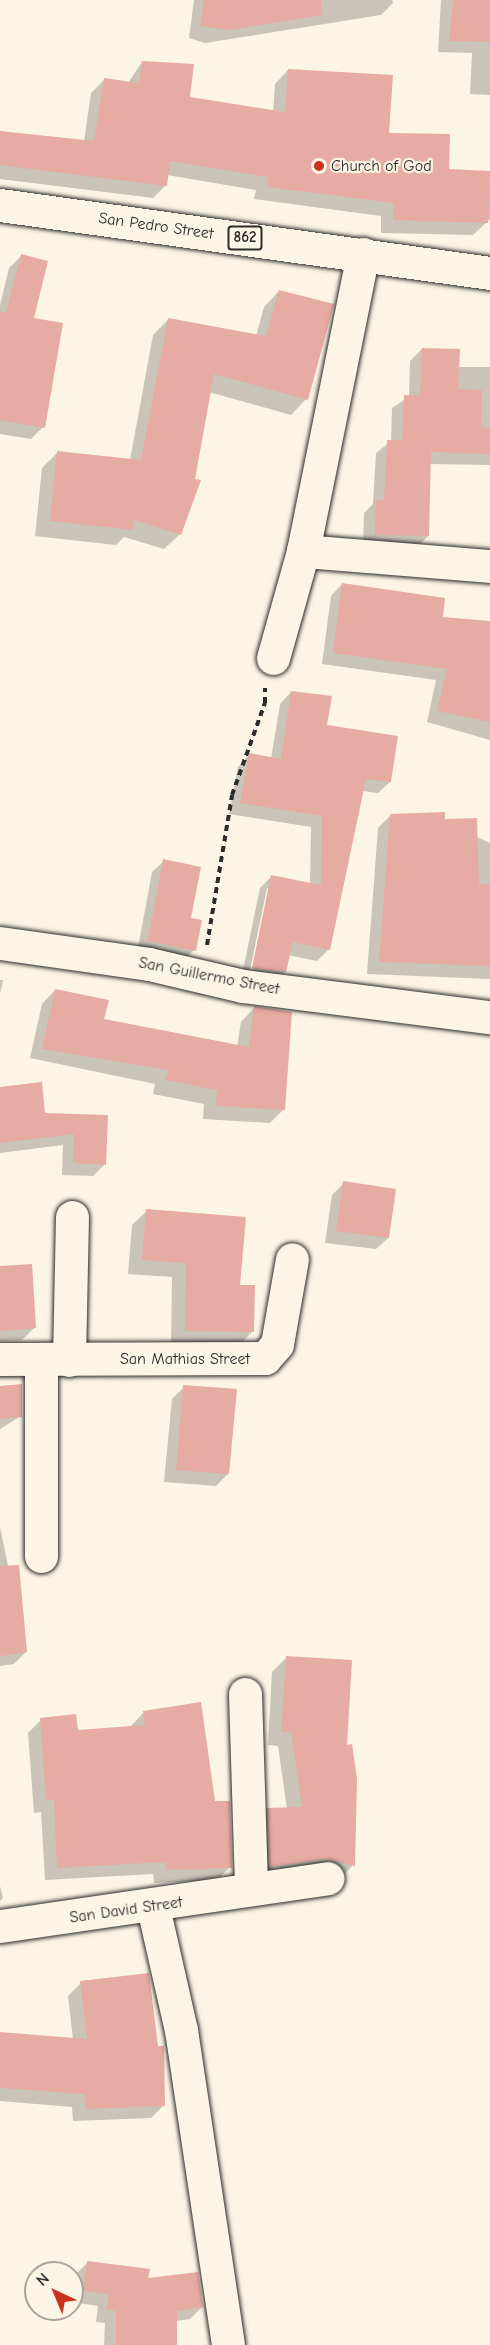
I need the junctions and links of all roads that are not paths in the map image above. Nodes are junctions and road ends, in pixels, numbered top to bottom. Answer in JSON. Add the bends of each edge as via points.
{"nodes":[{"id":1,"x":0,"y":205,"type":"edge"},
{"id":2,"x":363,"y":254,"type":"junction"},
{"id":3,"x":490,"y":273,"type":"edge"},
{"id":4,"x":303,"y":551,"type":"junction"},
{"id":5,"x":490,"y":566,"type":"edge"},
{"id":6,"x":273,"y":658,"type":"road end"},
{"id":7,"x":0,"y":943,"type":"edge"},
{"id":8,"x":490,"y":1017,"type":"edge"},
{"id":9,"x":72,"y":1217,"type":"dead end"},
{"id":10,"x":292,"y":1259,"type":"dead end"},
{"id":11,"x":0,"y":1359,"type":"edge"},
{"id":12,"x":55,"y":1360,"type":"junction"},
{"id":13,"x":41,"y":1556,"type":"dead end"},
{"id":14,"x":246,"y":1694,"type":"dead end"},
{"id":15,"x":328,"y":1878,"type":"dead end"},
{"id":16,"x":251,"y":1889,"type":"junction"},
{"id":17,"x":153,"y":1908,"type":"junction"},
{"id":18,"x":0,"y":1926,"type":"edge"},
{"id":19,"x":228,"y":2345,"type":"edge"}],
"edges":[{"from":1,"to":2,"type":"street","name":"San Pedro Street","number":"862"},
{"from":2,"to":3,"type":"street","name":"San Pedro Street","number":"862"},
{"from":2,"to":4,"type":"street"},
{"from":4,"to":5,"type":"street"},
{"from":4,"to":6,"type":"street"},
{"from":7,"to":8,"type":"street","name":"San Guillermo Street"},
{"from":9,"to":12,"type":"street"},
{"from":10,"to":12,"type":"street","name":"San Mathias Street","via":[[277,1344],[265,1358]]},
{"from":11,"to":12,"type":"street","name":"San Mathias Street"},
{"from":12,"to":13,"type":"street"},
{"from":14,"to":16,"type":"street"},
{"from":15,"to":16,"type":"street","name":"San David Street"},
{"from":16,"to":17,"type":"street","name":"San David Street"},
{"from":17,"to":18,"type":"street","name":"San David Street"},
{"from":17,"to":19,"type":"street","via":[[181,2030]]}]}
